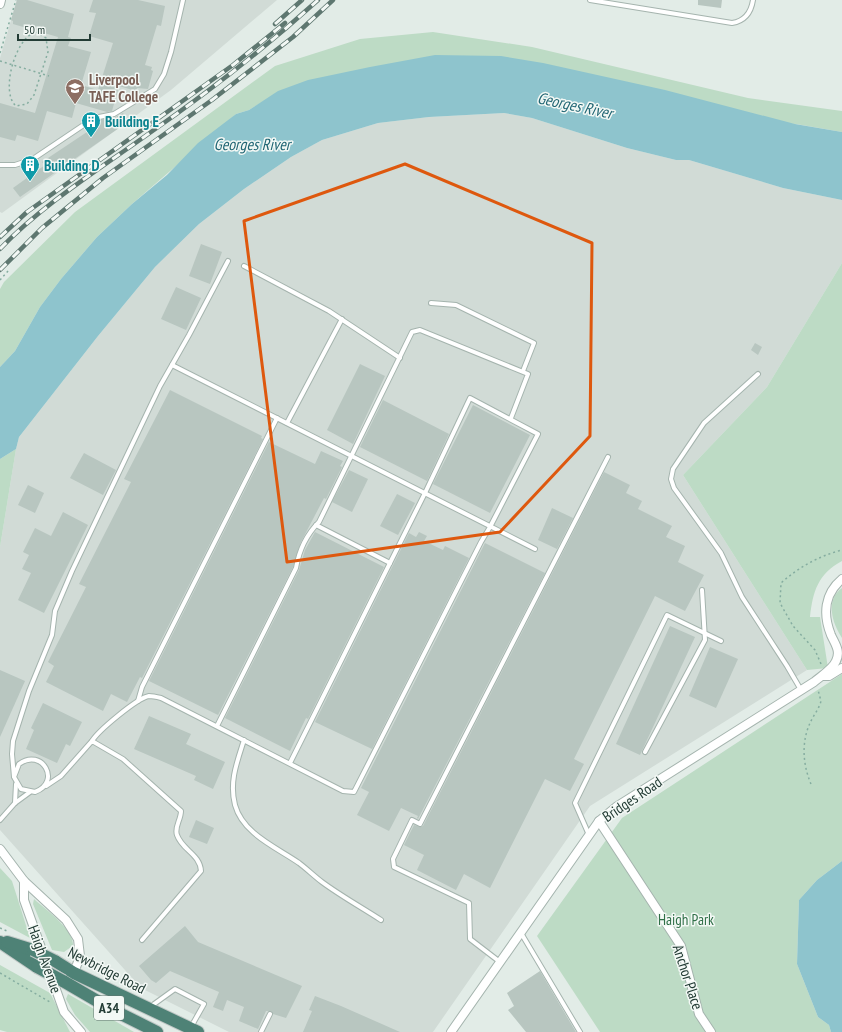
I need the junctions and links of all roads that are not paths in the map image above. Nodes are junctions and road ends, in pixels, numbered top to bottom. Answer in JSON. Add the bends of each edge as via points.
{"nodes":[{"id":1,"x":1,"y":0,"type":"edge"},
{"id":2,"x":183,"y":0,"type":"edge"},
{"id":3,"x":590,"y":0,"type":"edge"},
{"id":4,"x":753,"y":0,"type":"edge"},
{"id":5,"x":0,"y":4,"type":"edge"},
{"id":6,"x":0,"y":165,"type":"edge"},
{"id":7,"x":228,"y":261,"type":"dead end"},
{"id":8,"x":244,"y":266,"type":"dead end"},
{"id":9,"x":431,"y":303,"type":"dead end"},
{"id":10,"x":342,"y":319,"type":"junction"},
{"id":11,"x":400,"y":358,"type":"junction"},
{"id":12,"x":172,"y":365,"type":"junction"},
{"id":13,"x":523,"y":371,"type":"junction"},
{"id":14,"x":758,"y":374,"type":"dead end"},
{"id":15,"x":277,"y":418,"type":"junction"},
{"id":16,"x":511,"y":418,"type":"junction"},
{"id":17,"x":287,"y":423,"type":"junction"},
{"id":18,"x":351,"y":456,"type":"junction"},
{"id":19,"x":608,"y":457,"type":"dead end"},
{"id":20,"x":424,"y":493,"type":"junction"},
{"id":21,"x":316,"y":525,"type":"junction"},
{"id":22,"x":490,"y":527,"type":"junction"},
{"id":23,"x":534,"y":549,"type":"dead end"},
{"id":24,"x":390,"y":562,"type":"junction"},
{"id":25,"x":842,"y":579,"type":"edge"},
{"id":26,"x":702,"y":590,"type":"dead end"},
{"id":27,"x":704,"y":633,"type":"junction"},
{"id":28,"x":721,"y":641,"type":"dead end"},
{"id":29,"x":839,"y":647,"type":"edge"},
{"id":30,"x":842,"y":668,"type":"edge"},
{"id":31,"x":821,"y":676,"type":"junction"},
{"id":32,"x":801,"y":690,"type":"junction"},
{"id":33,"x":138,"y":701,"type":"junction"},
{"id":34,"x":217,"y":726,"type":"junction"},
{"id":35,"x":244,"y":740,"type":"junction"},
{"id":36,"x":92,"y":741,"type":"junction"},
{"id":37,"x":645,"y":752,"type":"dead end"},
{"id":38,"x":290,"y":763,"type":"junction"},
{"id":39,"x":15,"y":779,"type":"junction"},
{"id":40,"x":43,"y":787,"type":"junction"},
{"id":41,"x":30,"y":792,"type":"junction"},
{"id":42,"x":15,"y":803,"type":"junction"},
{"id":43,"x":0,"y":820,"type":"edge"},
{"id":44,"x":599,"y":821,"type":"junction"},
{"id":45,"x":589,"y":835,"type":"junction"},
{"id":46,"x":0,"y":849,"type":"edge"},
{"id":47,"x":24,"y":881,"type":"junction"},
{"id":48,"x":381,"y":920,"type":"dead end"},
{"id":49,"x":521,"y":932,"type":"junction"},
{"id":50,"x":142,"y":940,"type":"dead end"},
{"id":51,"x":0,"y":941,"type":"edge"},
{"id":52,"x":500,"y":962,"type":"junction"},
{"id":53,"x":74,"y":972,"type":"junction"},
{"id":54,"x":148,"y":1008,"type":"junction"},
{"id":55,"x":270,"y":1014,"type":"dead end"},
{"id":56,"x":194,"y":1030,"type":"edge"},
{"id":57,"x":81,"y":1032,"type":"edge"},
{"id":58,"x":157,"y":1032,"type":"edge"},
{"id":59,"x":262,"y":1032,"type":"edge"},
{"id":60,"x":451,"y":1032,"type":"edge"},
{"id":61,"x":580,"y":1032,"type":"edge"},
{"id":62,"x":711,"y":1032,"type":"edge"}],
"edges":[{"from":1,"to":5,"type":"street"},
{"from":2,"to":6,"type":"lane","via":[[171,52],[164,74],[155,89],[114,114],[94,118],[33,159],[15,165]]},
{"from":3,"to":4,"type":"lane","via":[[725,23],[739,22],[745,18],[750,12]]},
{"from":7,"to":12,"type":"lane"},
{"from":8,"to":10,"type":"lane"},
{"from":9,"to":13,"type":"lane","via":[[456,305],[534,343]]},
{"from":10,"to":11,"type":"lane"},
{"from":10,"to":17,"type":"lane"},
{"from":11,"to":13,"type":"lane","via":[[412,332],[420,330]]},
{"from":11,"to":18,"type":"lane"},
{"from":12,"to":15,"type":"lane"},
{"from":12,"to":39,"type":"lane","via":[[55,611],[52,635],[29,691],[13,741]]},
{"from":13,"to":16,"type":"lane","via":[[528,374]]},
{"from":14,"to":32,"type":"lane","via":[[704,423],[673,469],[671,479],[674,488],[721,553],[742,597]]},
{"from":15,"to":17,"type":"lane"},
{"from":15,"to":33,"type":"lane","via":[[142,687]]},
{"from":16,"to":20,"type":"lane","via":[[470,398]]},
{"from":16,"to":22,"type":"lane","via":[[538,434]]},
{"from":17,"to":18,"type":"lane"},
{"from":18,"to":20,"type":"lane"},
{"from":18,"to":21,"type":"lane","via":[[320,522]]},
{"from":19,"to":52,"type":"lane","via":[[420,824],[412,820],[393,859],[394,867],[469,903],[470,939]]},
{"from":20,"to":22,"type":"lane"},
{"from":20,"to":24,"type":"lane"},
{"from":21,"to":24,"type":"lane"},
{"from":21,"to":34,"type":"lane"},
{"from":22,"to":23,"type":"lane"},
{"from":22,"to":38,"type":"lane","via":[[480,542],[354,792],[343,790]]},
{"from":24,"to":38,"type":"lane"},
{"from":25,"to":29,"type":"street","name":"Bridges Road","via":[[831,593],[826,611],[831,635]]},
{"from":26,"to":27,"type":"lane"},
{"from":27,"to":28,"type":"lane"},
{"from":27,"to":37,"type":"lane","via":[[705,640]]},
{"from":27,"to":45,"type":"lane","via":[[667,616],[575,803]]},
{"from":29,"to":31,"type":"street","name":"Bridges Road","via":[[837,660]]},
{"from":30,"to":31,"type":"street","name":"Bridges Road","via":[[829,676]]},
{"from":31,"to":32,"type":"street","name":"Bridges Road"},
{"from":32,"to":44,"type":"street","name":"Bridges Road","via":[[616,807]]},
{"from":33,"to":34,"type":"lane","via":[[148,696],[161,698]]},
{"from":33,"to":36,"type":"lane","via":[[98,732]]},
{"from":34,"to":35,"type":"lane"},
{"from":35,"to":38,"type":"lane"},
{"from":35,"to":48,"type":"lane","via":[[232,787],[235,806],[245,825],[323,883]]},
{"from":36,"to":40,"type":"lane","via":[[61,776]]},
{"from":36,"to":50,"type":"lane","via":[[123,759],[181,812],[176,828],[177,835],[200,865],[201,871]]},
{"from":39,"to":40,"type":"lane","via":[[19,764],[27,760],[36,760],[47,769],[48,779]]},
{"from":39,"to":41,"type":"lane","via":[[21,789]]},
{"from":39,"to":42,"type":"lane"},
{"from":40,"to":41,"type":"lane"},
{"from":41,"to":42,"type":"lane"},
{"from":42,"to":43,"type":"lane"},
{"from":44,"to":45,"type":"street","name":"Bridges Road"},
{"from":44,"to":62,"type":"street","name":"Anchor Place","via":[[681,946],[699,1014]]},
{"from":45,"to":49,"type":"street","name":"Bridges Road"},
{"from":46,"to":47,"type":"street","name":"Haigh Avenue"},
{"from":47,"to":53,"type":"street","name":"Haigh Avenue","via":[[66,920],[78,939],[80,956]]},
{"from":47,"to":57,"type":"street","name":"Haigh Avenue","via":[[24,900],[64,1012]]},
{"from":49,"to":52,"type":"street","name":"Bridges Road"},
{"from":49,"to":61,"type":"lane"},
{"from":51,"to":53,"type":"highway","name":"Newbridge Road","number":"A34","bridge":true,"via":[[33,950]]},
{"from":51,"to":58,"type":"highway","name":"Newbridge Road","number":"A34","bridge":true,"via":[[37,967]]},
{"from":52,"to":60,"type":"street","name":"Bridges Road"},
{"from":53,"to":54,"type":"highway","name":"Newbridge Road","number":"A34"},
{"from":54,"to":56,"type":"highway","name":"Newbridge Road","number":"A34"},
{"from":54,"to":56,"type":"lane","via":[[175,989],[204,1004]]},
{"from":55,"to":59,"type":"lane"}]}
